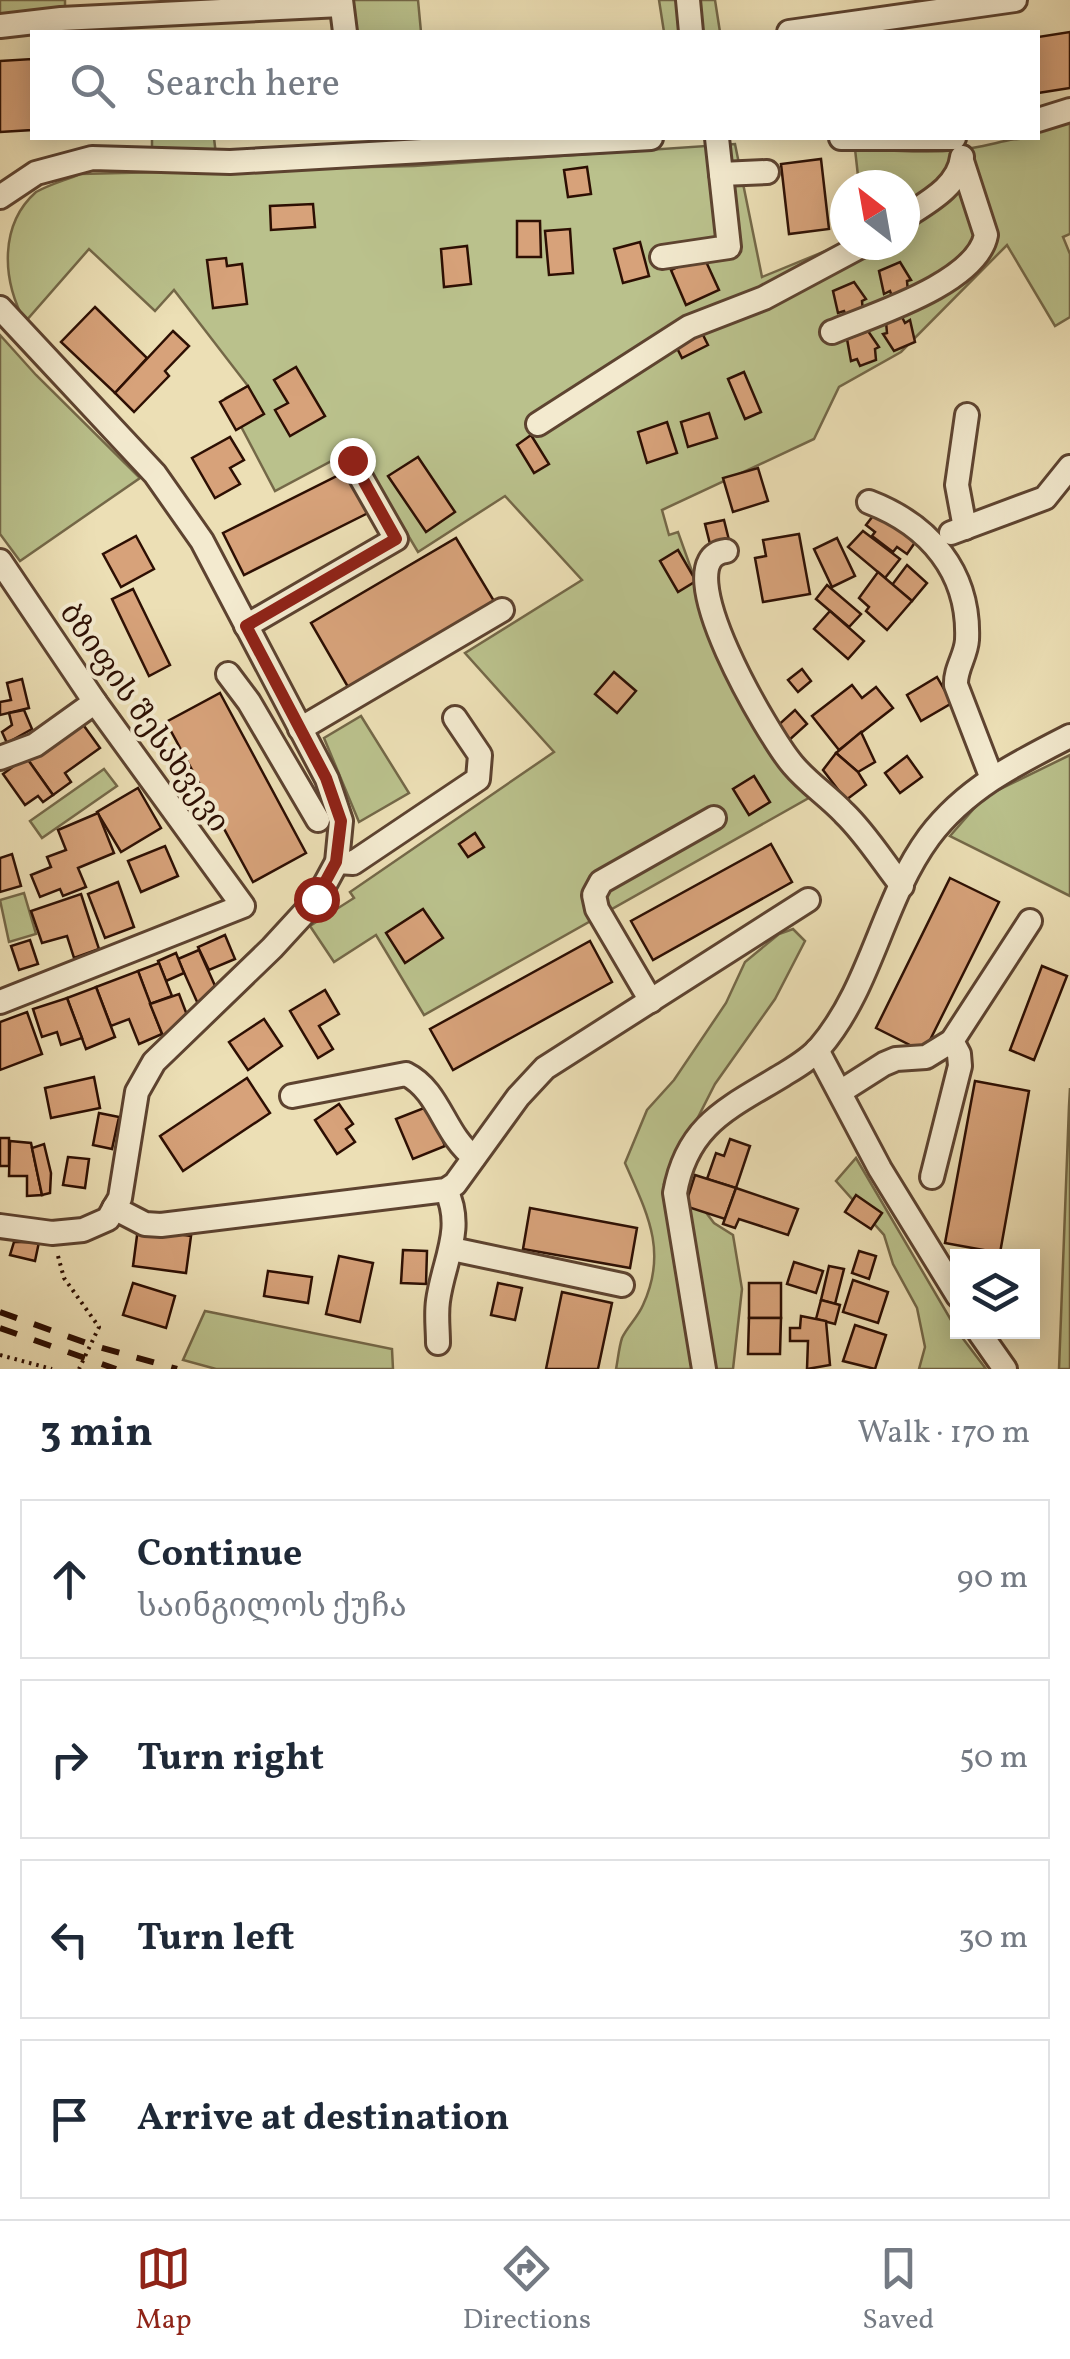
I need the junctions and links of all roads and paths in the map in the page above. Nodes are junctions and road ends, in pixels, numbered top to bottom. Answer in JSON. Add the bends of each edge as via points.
{"nodes":[{"id":1,"x":688,"y":0,"type":"edge"},
{"id":2,"x":1015,"y":0,"type":"edge"},
{"id":3,"x":341,"y":2,"type":"edge"},
{"id":4,"x":0,"y":26,"type":"edge"},
{"id":5,"x":345,"y":30,"type":"edge"},
{"id":6,"x":691,"y":30,"type":"edge"},
{"id":7,"x":803,"y":30,"type":"edge"},
{"id":8,"x":1070,"y":110,"type":"edge"},
{"id":9,"x":1040,"y":119,"type":"edge"},
{"id":10,"x":417,"y":140,"type":"edge"},
{"id":11,"x":576,"y":140,"type":"edge"},
{"id":12,"x":717,"y":140,"type":"edge"},
{"id":13,"x":539,"y":141,"type":"edge"},
{"id":14,"x":359,"y":146,"type":"edge"},
{"id":15,"x":963,"y":149,"type":"edge"},
{"id":16,"x":399,"y":153,"type":"junction"},
{"id":17,"x":767,"y":172,"type":"dead end"},
{"id":18,"x":721,"y":174,"type":"junction"},
{"id":19,"x":0,"y":197,"type":"edge"},
{"id":20,"x":920,"y":206,"type":"edge"},
{"id":21,"x":662,"y":257,"type":"dead end"},
{"id":22,"x":835,"y":260,"type":"edge"},
{"id":23,"x":0,"y":308,"type":"edge"},
{"id":24,"x":832,"y":332,"type":"dead end"},
{"id":25,"x":967,"y":416,"type":"dead end"},
{"id":26,"x":538,"y":424,"type":"dead end"},
{"id":27,"x":352,"y":460,"type":"dead end"},
{"id":28,"x":1070,"y":468,"type":"edge"},
{"id":29,"x":869,"y":502,"type":"dead end"},
{"id":30,"x":726,"y":550,"type":"dead end"},
{"id":31,"x":0,"y":561,"type":"edge"},
{"id":32,"x":502,"y":610,"type":"dead end"},
{"id":33,"x":246,"y":626,"type":"junction"},
{"id":34,"x":228,"y":674,"type":"dead end"},
{"id":35,"x":277,"y":684,"type":"junction"},
{"id":36,"x":96,"y":702,"type":"junction"},
{"id":37,"x":249,"y":702,"type":"junction"},
{"id":38,"x":455,"y":718,"type":"dead end"},
{"id":39,"x":300,"y":729,"type":"junction"},
{"id":40,"x":1070,"y":736,"type":"edge"},
{"id":41,"x":0,"y":758,"type":"edge"},
{"id":42,"x":991,"y":776,"type":"junction"},
{"id":43,"x":714,"y":818,"type":"dead end"},
{"id":44,"x":318,"y":820,"type":"dead end"},
{"id":45,"x":336,"y":862,"type":"junction"},
{"id":46,"x":902,"y":886,"type":"junction"},
{"id":47,"x":808,"y":900,"type":"dead end"},
{"id":48,"x":1030,"y":921,"type":"dead end"},
{"id":49,"x":650,"y":1001,"type":"junction"},
{"id":50,"x":0,"y":1002,"type":"edge"},
{"id":51,"x":952,"y":1040,"type":"junction"},
{"id":52,"x":817,"y":1050,"type":"junction"},
{"id":53,"x":840,"y":1092,"type":"junction"},
{"id":54,"x":292,"y":1096,"type":"dead end"},
{"id":55,"x":474,"y":1158,"type":"junction"},
{"id":56,"x":932,"y":1177,"type":"dead end"},
{"id":57,"x":446,"y":1190,"type":"junction"},
{"id":58,"x":114,"y":1208,"type":"junction"},
{"id":59,"x":0,"y":1226,"type":"edge"},
{"id":60,"x":52,"y":1233,"type":"junction"},
{"id":61,"x":452,"y":1249,"type":"junction"},
{"id":62,"x":950,"y":1283,"type":"edge"},
{"id":63,"x":622,"y":1285,"type":"dead end"},
{"id":64,"x":984,"y":1339,"type":"edge"},
{"id":65,"x":438,"y":1342,"type":"dead end"},
{"id":66,"x":0,"y":1355,"type":"edge"},
{"id":67,"x":52,"y":1369,"type":"edge"},
{"id":68,"x":79,"y":1369,"type":"edge"},
{"id":69,"x":704,"y":1369,"type":"edge"},
{"id":70,"x":1005,"y":1369,"type":"edge"}],
"edges":[{"from":1,"to":6,"type":"street"},
{"from":2,"to":7,"type":"street"},
{"from":3,"to":4,"type":"street"},
{"from":3,"to":5,"type":"street"},
{"from":8,"to":9,"type":"street"},
{"from":10,"to":16,"type":"street"},
{"from":11,"to":13,"type":"street"},
{"from":12,"to":18,"type":"street"},
{"from":13,"to":16,"type":"street"},
{"from":14,"to":16,"type":"street"},
{"from":14,"to":19,"type":"street","via":[[230,162],[92,158],[36,173]]},
{"from":15,"to":20,"type":"street","via":[[960,171]]},
{"from":15,"to":24,"type":"street","via":[[984,248],[927,292]]},
{"from":17,"to":18,"type":"street"},
{"from":18,"to":21,"type":"street","via":[[729,247]]},
{"from":22,"to":26,"type":"street","via":[[689,327]]},
{"from":23,"to":33,"type":"street","via":[[154,474],[202,541]]},
{"from":25,"to":28,"type":"street","via":[[958,530],[1045,498]]},
{"from":27,"to":33,"type":"street","via":[[396,539]]},
{"from":29,"to":42,"type":"street","via":[[923,530],[953,571],[966,624],[956,685]]},
{"from":30,"to":46,"type":"street","via":[[709,558],[705,590],[766,726],[792,765],[846,814]]},
{"from":31,"to":36,"type":"street","name":"ბზიფის შესახვევი"},
{"from":32,"to":39,"type":"street"},
{"from":33,"to":35,"type":"street"},
{"from":34,"to":37,"type":"street"},
{"from":35,"to":37,"type":"street"},
{"from":35,"to":39,"type":"street"},
{"from":36,"to":41,"type":"street","via":[[35,744]]},
{"from":36,"to":50,"type":"street","name":"ბზიფის შესახვევი","via":[[243,906]]},
{"from":37,"to":44,"type":"street"},
{"from":38,"to":45,"type":"street","via":[[480,755],[478,779],[353,864]]},
{"from":39,"to":45,"type":"street","via":[[341,821]]},
{"from":40,"to":42,"type":"street"},
{"from":42,"to":46,"type":"street","via":[[928,838]]},
{"from":43,"to":49,"type":"street","via":[[601,882],[594,895]]},
{"from":45,"to":58,"type":"street","via":[[284,936],[154,1062],[137,1092]]},
{"from":46,"to":52,"type":"street","via":[[858,989]]},
{"from":47,"to":49,"type":"street"},
{"from":48,"to":51,"type":"street"},
{"from":49,"to":55,"type":"street","via":[[545,1068]]},
{"from":51,"to":53,"type":"street","via":[[926,1058],[884,1064]]},
{"from":51,"to":56,"type":"street","via":[[960,1066]]},
{"from":52,"to":53,"type":"street"},
{"from":52,"to":69,"type":"street","via":[[708,1122],[680,1168],[678,1220]]},
{"from":53,"to":62,"type":"street"},
{"from":54,"to":55,"type":"street","via":[[406,1074],[428,1091]]},
{"from":55,"to":57,"type":"street"},
{"from":57,"to":58,"type":"street","via":[[161,1225]]},
{"from":57,"to":61,"type":"street","via":[[454,1216]]},
{"from":58,"to":60,"type":"street","via":[[108,1219],[83,1230]]},
{"from":59,"to":60,"type":"street"},
{"from":60,"to":68,"type":"path","via":[[64,1278],[99,1327]]},
{"from":61,"to":63,"type":"street"},
{"from":61,"to":65,"type":"street","via":[[438,1301]]},
{"from":64,"to":70,"type":"street"},
{"from":66,"to":67,"type":"path"}]}
